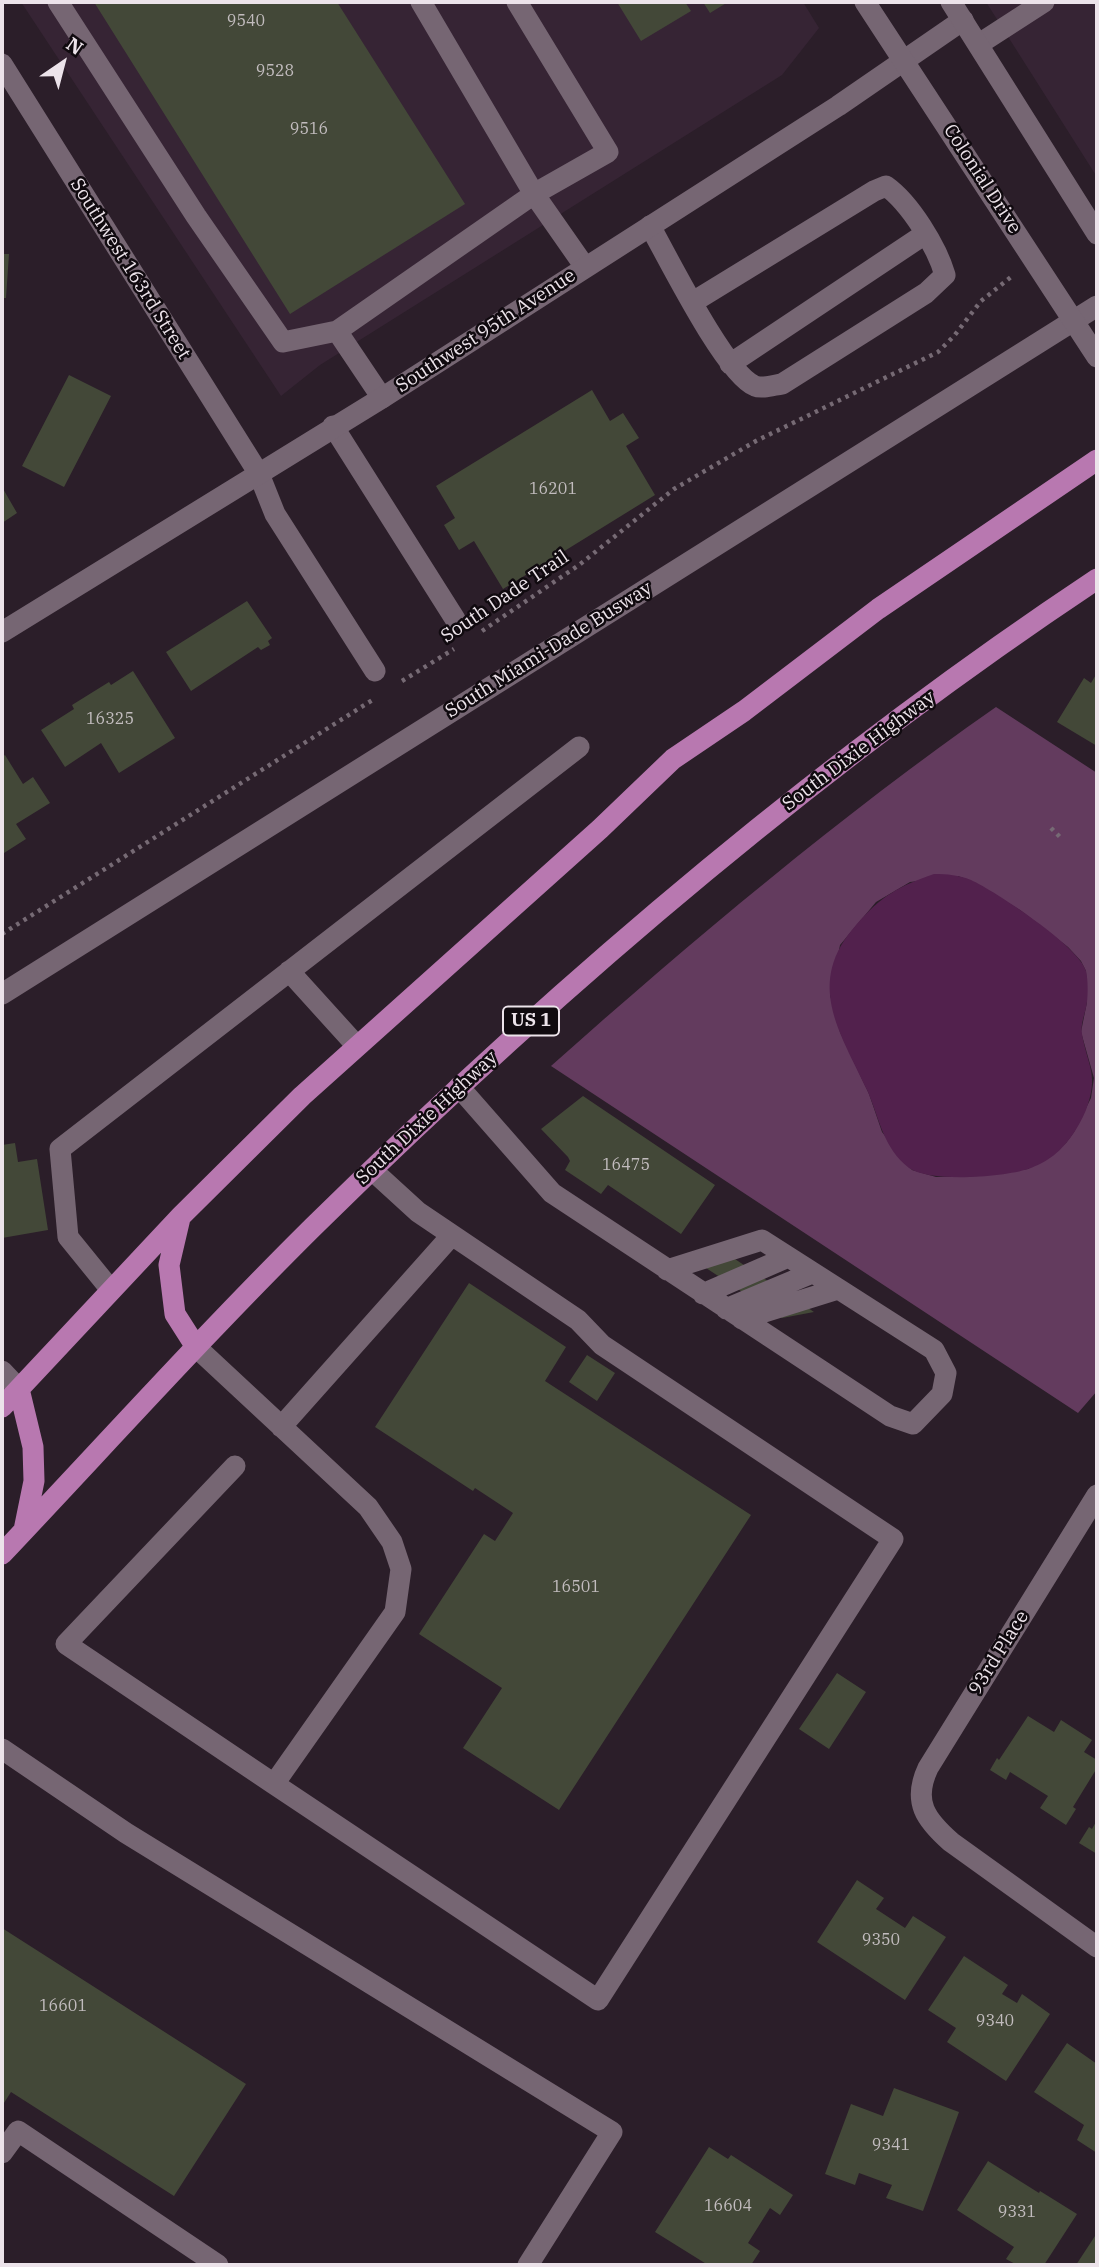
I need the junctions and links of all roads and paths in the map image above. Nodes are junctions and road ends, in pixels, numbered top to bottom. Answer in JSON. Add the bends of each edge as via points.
{"nodes":[{"id":1,"x":58,"y":2,"type":"edge"},
{"id":2,"x":421,"y":2,"type":"edge"},
{"id":3,"x":517,"y":2,"type":"edge"},
{"id":4,"x":865,"y":2,"type":"edge"},
{"id":5,"x":951,"y":2,"type":"edge"},
{"id":6,"x":1044,"y":2,"type":"edge"},
{"id":7,"x":963,"y":20,"type":"junction"},
{"id":8,"x":979,"y":44,"type":"junction"},
{"id":9,"x":905,"y":62,"type":"junction"},
{"id":10,"x":2,"y":64,"type":"edge"},
{"id":11,"x":9,"y":91,"type":"edge"},
{"id":12,"x":534,"y":194,"type":"junction"},
{"id":13,"x":650,"y":226,"type":"junction"},
{"id":14,"x":925,"y":234,"type":"junction"},
{"id":15,"x":1097,"y":234,"type":"edge"},
{"id":16,"x":585,"y":267,"type":"junction"},
{"id":17,"x":1013,"y":276,"type":"dead end"},
{"id":18,"x":693,"y":302,"type":"junction"},
{"id":19,"x":1097,"y":306,"type":"edge"},
{"id":20,"x":1074,"y":321,"type":"junction"},
{"id":21,"x":337,"y":331,"type":"junction"},
{"id":22,"x":1097,"y":357,"type":"edge"},
{"id":23,"x":730,"y":364,"type":"junction"},
{"id":24,"x":382,"y":398,"type":"junction"},
{"id":25,"x":333,"y":426,"type":"junction"},
{"id":26,"x":1097,"y":460,"type":"edge"},
{"id":27,"x":259,"y":474,"type":"junction"},
{"id":28,"x":1097,"y":579,"type":"edge"},
{"id":29,"x":455,"y":619,"type":"dead end"},
{"id":30,"x":2,"y":632,"type":"edge"},
{"id":31,"x":475,"y":635,"type":"dead end"},
{"id":32,"x":463,"y":642,"type":"dead end"},
{"id":33,"x":375,"y":671,"type":"dead end"},
{"id":34,"x":395,"y":686,"type":"dead end"},
{"id":35,"x":384,"y":693,"type":"dead end"},
{"id":36,"x":579,"y":747,"type":"dead end"},
{"id":37,"x":1051,"y":828,"type":"dead end"},
{"id":38,"x":1063,"y":840,"type":"dead end"},
{"id":39,"x":2,"y":934,"type":"edge"},
{"id":40,"x":289,"y":971,"type":"junction"},
{"id":41,"x":2,"y":994,"type":"edge"},
{"id":42,"x":356,"y":1045,"type":"junction"},
{"id":43,"x":459,"y":1087,"type":"junction"},
{"id":44,"x":372,"y":1170,"type":"junction"},
{"id":45,"x":181,"y":1216,"type":"junction"},
{"id":46,"x":452,"y":1235,"type":"junction"},
{"id":47,"x":788,"y":1257,"type":"junction"},
{"id":48,"x":667,"y":1270,"type":"junction"},
{"id":49,"x":812,"y":1273,"type":"junction"},
{"id":50,"x":838,"y":1289,"type":"junction"},
{"id":51,"x":111,"y":1290,"type":"junction"},
{"id":52,"x":703,"y":1294,"type":"junction"},
{"id":53,"x":734,"y":1314,"type":"junction"},
{"id":54,"x":196,"y":1347,"type":"junction"},
{"id":55,"x":2,"y":1371,"type":"edge"},
{"id":56,"x":19,"y":1389,"type":"junction"},
{"id":57,"x":2,"y":1407,"type":"edge"},
{"id":58,"x":281,"y":1427,"type":"junction"},
{"id":59,"x":235,"y":1466,"type":"dead end"},
{"id":60,"x":1097,"y":1495,"type":"edge"},
{"id":61,"x":24,"y":1530,"type":"junction"},
{"id":62,"x":2,"y":1554,"type":"edge"},
{"id":63,"x":2,"y":1749,"type":"edge"},
{"id":64,"x":274,"y":1784,"type":"junction"},
{"id":65,"x":1097,"y":1948,"type":"edge"},
{"id":66,"x":2,"y":2153,"type":"edge"},
{"id":67,"x":218,"y":2265,"type":"edge"},
{"id":68,"x":528,"y":2265,"type":"edge"}],
"edges":[{"from":1,"to":21,"type":"street","via":[[283,342]]},
{"from":2,"to":12,"type":"street"},
{"from":3,"to":12,"type":"street","via":[[608,152]]},
{"from":4,"to":9,"type":"street","name":"Colonial Drive"},
{"from":5,"to":7,"type":"street"},
{"from":6,"to":8,"type":"street"},
{"from":7,"to":8,"type":"street"},
{"from":7,"to":9,"type":"street","name":"Southwest 95th Avenue"},
{"from":8,"to":15,"type":"street"},
{"from":9,"to":13,"type":"street","name":"Southwest 95th Avenue"},
{"from":9,"to":20,"type":"street","name":"Colonial Drive"},
{"from":10,"to":11,"type":"street","name":"Southwest 163rd Street"},
{"from":11,"to":27,"type":"street","name":"Southwest 163rd Street"},
{"from":12,"to":16,"type":"street"},
{"from":12,"to":21,"type":"street"},
{"from":13,"to":16,"type":"street","name":"Southwest 95th Avenue"},
{"from":13,"to":18,"type":"street"},
{"from":14,"to":18,"type":"street","via":[[886,186]]},
{"from":14,"to":23,"type":"street"},
{"from":14,"to":23,"type":"street","via":[[945,275],[926,293],[782,384],[757,387],[741,378]]},
{"from":16,"to":24,"type":"street","name":"Southwest 95th Avenue"},
{"from":17,"to":31,"type":"path","name":"South Dade Trail","via":[[981,301],[937,352],[755,440],[674,489],[579,565]]},
{"from":18,"to":23,"type":"street"},
{"from":19,"to":20,"type":"street","name":"South Miami-Dade Busway"},
{"from":20,"to":22,"type":"street","name":"Colonial Drive"},
{"from":20,"to":41,"type":"street","name":"South Miami-Dade Busway"},
{"from":21,"to":24,"type":"street"},
{"from":24,"to":25,"type":"street","name":"Southwest 95th Avenue"},
{"from":25,"to":27,"type":"street","name":"Southwest 95th Avenue"},
{"from":25,"to":29,"type":"street"},
{"from":26,"to":42,"type":"highway","via":[[878,609],[673,759]]},
{"from":27,"to":30,"type":"street","name":"Southwest 95th Avenue"},
{"from":27,"to":33,"type":"street","name":"Southwest 163rd Street","via":[[275,514]]},
{"from":28,"to":43,"type":"highway","name":"South Dixie Highway","number":"US 1","via":[[805,790],[679,891]]},
{"from":32,"to":34,"type":"path","name":"South Dade Trail"},
{"from":35,"to":39,"type":"path"},
{"from":36,"to":40,"type":"street"},
{"from":37,"to":38,"type":"path"},
{"from":40,"to":42,"type":"street"},
{"from":40,"to":51,"type":"street","via":[[60,1149],[68,1237]]},
{"from":42,"to":45,"type":"highway"},
{"from":43,"to":44,"type":"highway","name":"South Dixie Highway","number":"US 1"},
{"from":43,"to":48,"type":"street","via":[[552,1193]]},
{"from":44,"to":46,"type":"street","via":[[418,1212]]},
{"from":44,"to":54,"type":"highway","name":"South Dixie Highway","number":"US 1"},
{"from":45,"to":51,"type":"highway"},
{"from":45,"to":54,"type":"highway","via":[[169,1265],[175,1314]]},
{"from":46,"to":58,"type":"street"},
{"from":46,"to":64,"type":"street","via":[[578,1320],[602,1345],[893,1539],[598,2000]]},
{"from":47,"to":48,"type":"street","via":[[762,1240]]},
{"from":47,"to":49,"type":"street"},
{"from":47,"to":52,"type":"street"},
{"from":48,"to":52,"type":"street"},
{"from":49,"to":50,"type":"street"},
{"from":49,"to":53,"type":"street"},
{"from":50,"to":53,"type":"street"},
{"from":50,"to":53,"type":"street","via":[[934,1350],[946,1373],[942,1394],[914,1424],[890,1416]]},
{"from":51,"to":56,"type":"highway"},
{"from":52,"to":53,"type":"street"},
{"from":54,"to":58,"type":"street"},
{"from":54,"to":61,"type":"highway","name":"South Dixie Highway","number":"US 1"},
{"from":55,"to":56,"type":"street"},
{"from":56,"to":57,"type":"highway"},
{"from":56,"to":61,"type":"highway","via":[[33,1447],[34,1481]]},
{"from":58,"to":64,"type":"street","via":[[368,1507],[393,1542],[401,1569],[395,1612]]},
{"from":59,"to":64,"type":"street","via":[[66,1644]]},
{"from":60,"to":65,"type":"street","name":"93rd Place","via":[[928,1769],[921,1793],[926,1816],[951,1842]]},
{"from":61,"to":62,"type":"highway","name":"South Dixie Highway","number":"US 1"},
{"from":63,"to":68,"type":"street","via":[[126,1833],[612,2132]]},
{"from":66,"to":67,"type":"street","via":[[18,2131]]}]}
